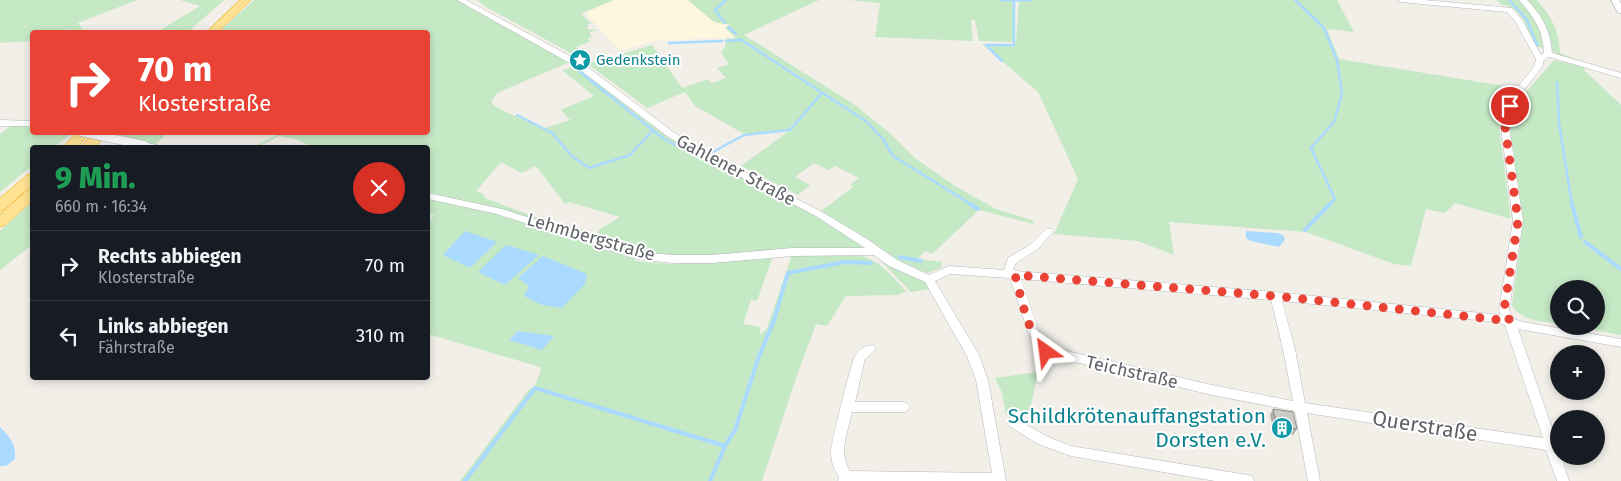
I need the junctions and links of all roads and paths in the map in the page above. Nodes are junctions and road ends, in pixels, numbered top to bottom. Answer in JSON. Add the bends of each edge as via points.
{"nodes":[{"id":1,"x":233,"y":0,"type":"edge"},
{"id":2,"x":246,"y":0,"type":"edge"},
{"id":3,"x":461,"y":0,"type":"edge"},
{"id":4,"x":1401,"y":0,"type":"edge"},
{"id":5,"x":1523,"y":0,"type":"edge"},
{"id":6,"x":1615,"y":0,"type":"edge"},
{"id":7,"x":1621,"y":11,"type":"edge"},
{"id":8,"x":201,"y":30,"type":"edge"},
{"id":9,"x":214,"y":30,"type":"edge"},
{"id":10,"x":1544,"y":57,"type":"junction"},
{"id":11,"x":1621,"y":76,"type":"edge"},
{"id":12,"x":0,"y":123,"type":"edge"},
{"id":13,"x":30,"y":124,"type":"edge"},
{"id":14,"x":83,"y":135,"type":"edge"},
{"id":15,"x":96,"y":135,"type":"edge"},
{"id":16,"x":100,"y":135,"type":"edge"},
{"id":17,"x":71,"y":145,"type":"edge"},
{"id":18,"x":89,"y":145,"type":"edge"},
{"id":19,"x":144,"y":145,"type":"edge"},
{"id":20,"x":30,"y":181,"type":"edge"},
{"id":21,"x":30,"y":196,"type":"edge"},
{"id":22,"x":430,"y":196,"type":"edge"},
{"id":23,"x":1,"y":218,"type":"edge"},
{"id":24,"x":1049,"y":231,"type":"dead end"},
{"id":25,"x":876,"y":251,"type":"junction"},
{"id":26,"x":1015,"y":275,"type":"junction"},
{"id":27,"x":929,"y":279,"type":"junction"},
{"id":28,"x":1275,"y":296,"type":"junction"},
{"id":29,"x":1510,"y":321,"type":"junction"},
{"id":30,"x":1621,"y":343,"type":"edge"},
{"id":31,"x":870,"y":349,"type":"dead end"},
{"id":32,"x":1300,"y":406,"type":"junction"},
{"id":33,"x":847,"y":407,"type":"junction"},
{"id":34,"x":904,"y":407,"type":"dead end"},
{"id":35,"x":1012,"y":422,"type":"dead end"},
{"id":36,"x":1550,"y":442,"type":"edge"},
{"id":37,"x":1550,"y":445,"type":"edge"},
{"id":38,"x":1558,"y":465,"type":"edge"},
{"id":39,"x":845,"y":479,"type":"edge"},
{"id":40,"x":999,"y":480,"type":"edge"},
{"id":41,"x":1248,"y":481,"type":"edge"},
{"id":42,"x":1314,"y":481,"type":"edge"},
{"id":43,"x":1563,"y":481,"type":"edge"}],
"edges":[{"from":1,"to":8,"type":"highway"},
{"from":2,"to":9,"type":"highway"},
{"from":3,"to":25,"type":"street","name":"Gahlener Straße","via":[[578,64],[691,147],[819,214]]},
{"from":4,"to":10,"type":"street","via":[[1509,10]]},
{"from":5,"to":10,"type":"street","via":[[1543,26]]},
{"from":6,"to":7,"type":"street"},
{"from":10,"to":11,"type":"street"},
{"from":10,"to":29,"type":"street","via":[[1520,89],[1504,119],[1518,221],[1504,310]]},
{"from":12,"to":13,"type":"street"},
{"from":14,"to":17,"type":"highway"},
{"from":15,"to":19,"type":"street","bridge":true},
{"from":16,"to":18,"type":"highway"},
{"from":20,"to":23,"type":"highway"},
{"from":21,"to":23,"type":"highway"},
{"from":22,"to":25,"type":"street","name":"Lehmbergstraße","via":[[499,211],[637,255],[673,259]]},
{"from":24,"to":26,"type":"street","via":[[1034,247],[1012,261],[1008,269]]},
{"from":25,"to":27,"type":"street","name":"Gahlener Straße","via":[[893,263]]},
{"from":26,"to":27,"type":"street","via":[[949,270]]},
{"from":26,"to":28,"type":"street"},
{"from":26,"to":32,"type":"street","name":"Teichstraße","via":[[1025,312],[1046,352],[1203,388]]},
{"from":27,"to":40,"type":"street","via":[[974,355],[991,420]]},
{"from":28,"to":29,"type":"street"},
{"from":28,"to":32,"type":"street"},
{"from":29,"to":30,"type":"street"},
{"from":29,"to":36,"type":"street"},
{"from":31,"to":33,"type":"street","via":[[860,358]]},
{"from":32,"to":37,"type":"street","name":"Querstraße"},
{"from":32,"to":42,"type":"street"},
{"from":33,"to":34,"type":"street"},
{"from":33,"to":39,"type":"street","via":[[837,458]]},
{"from":35,"to":41,"type":"street","via":[[1042,440],[1071,451]]},
{"from":38,"to":43,"type":"street"},
{"from":39,"to":40,"type":"street"}]}
